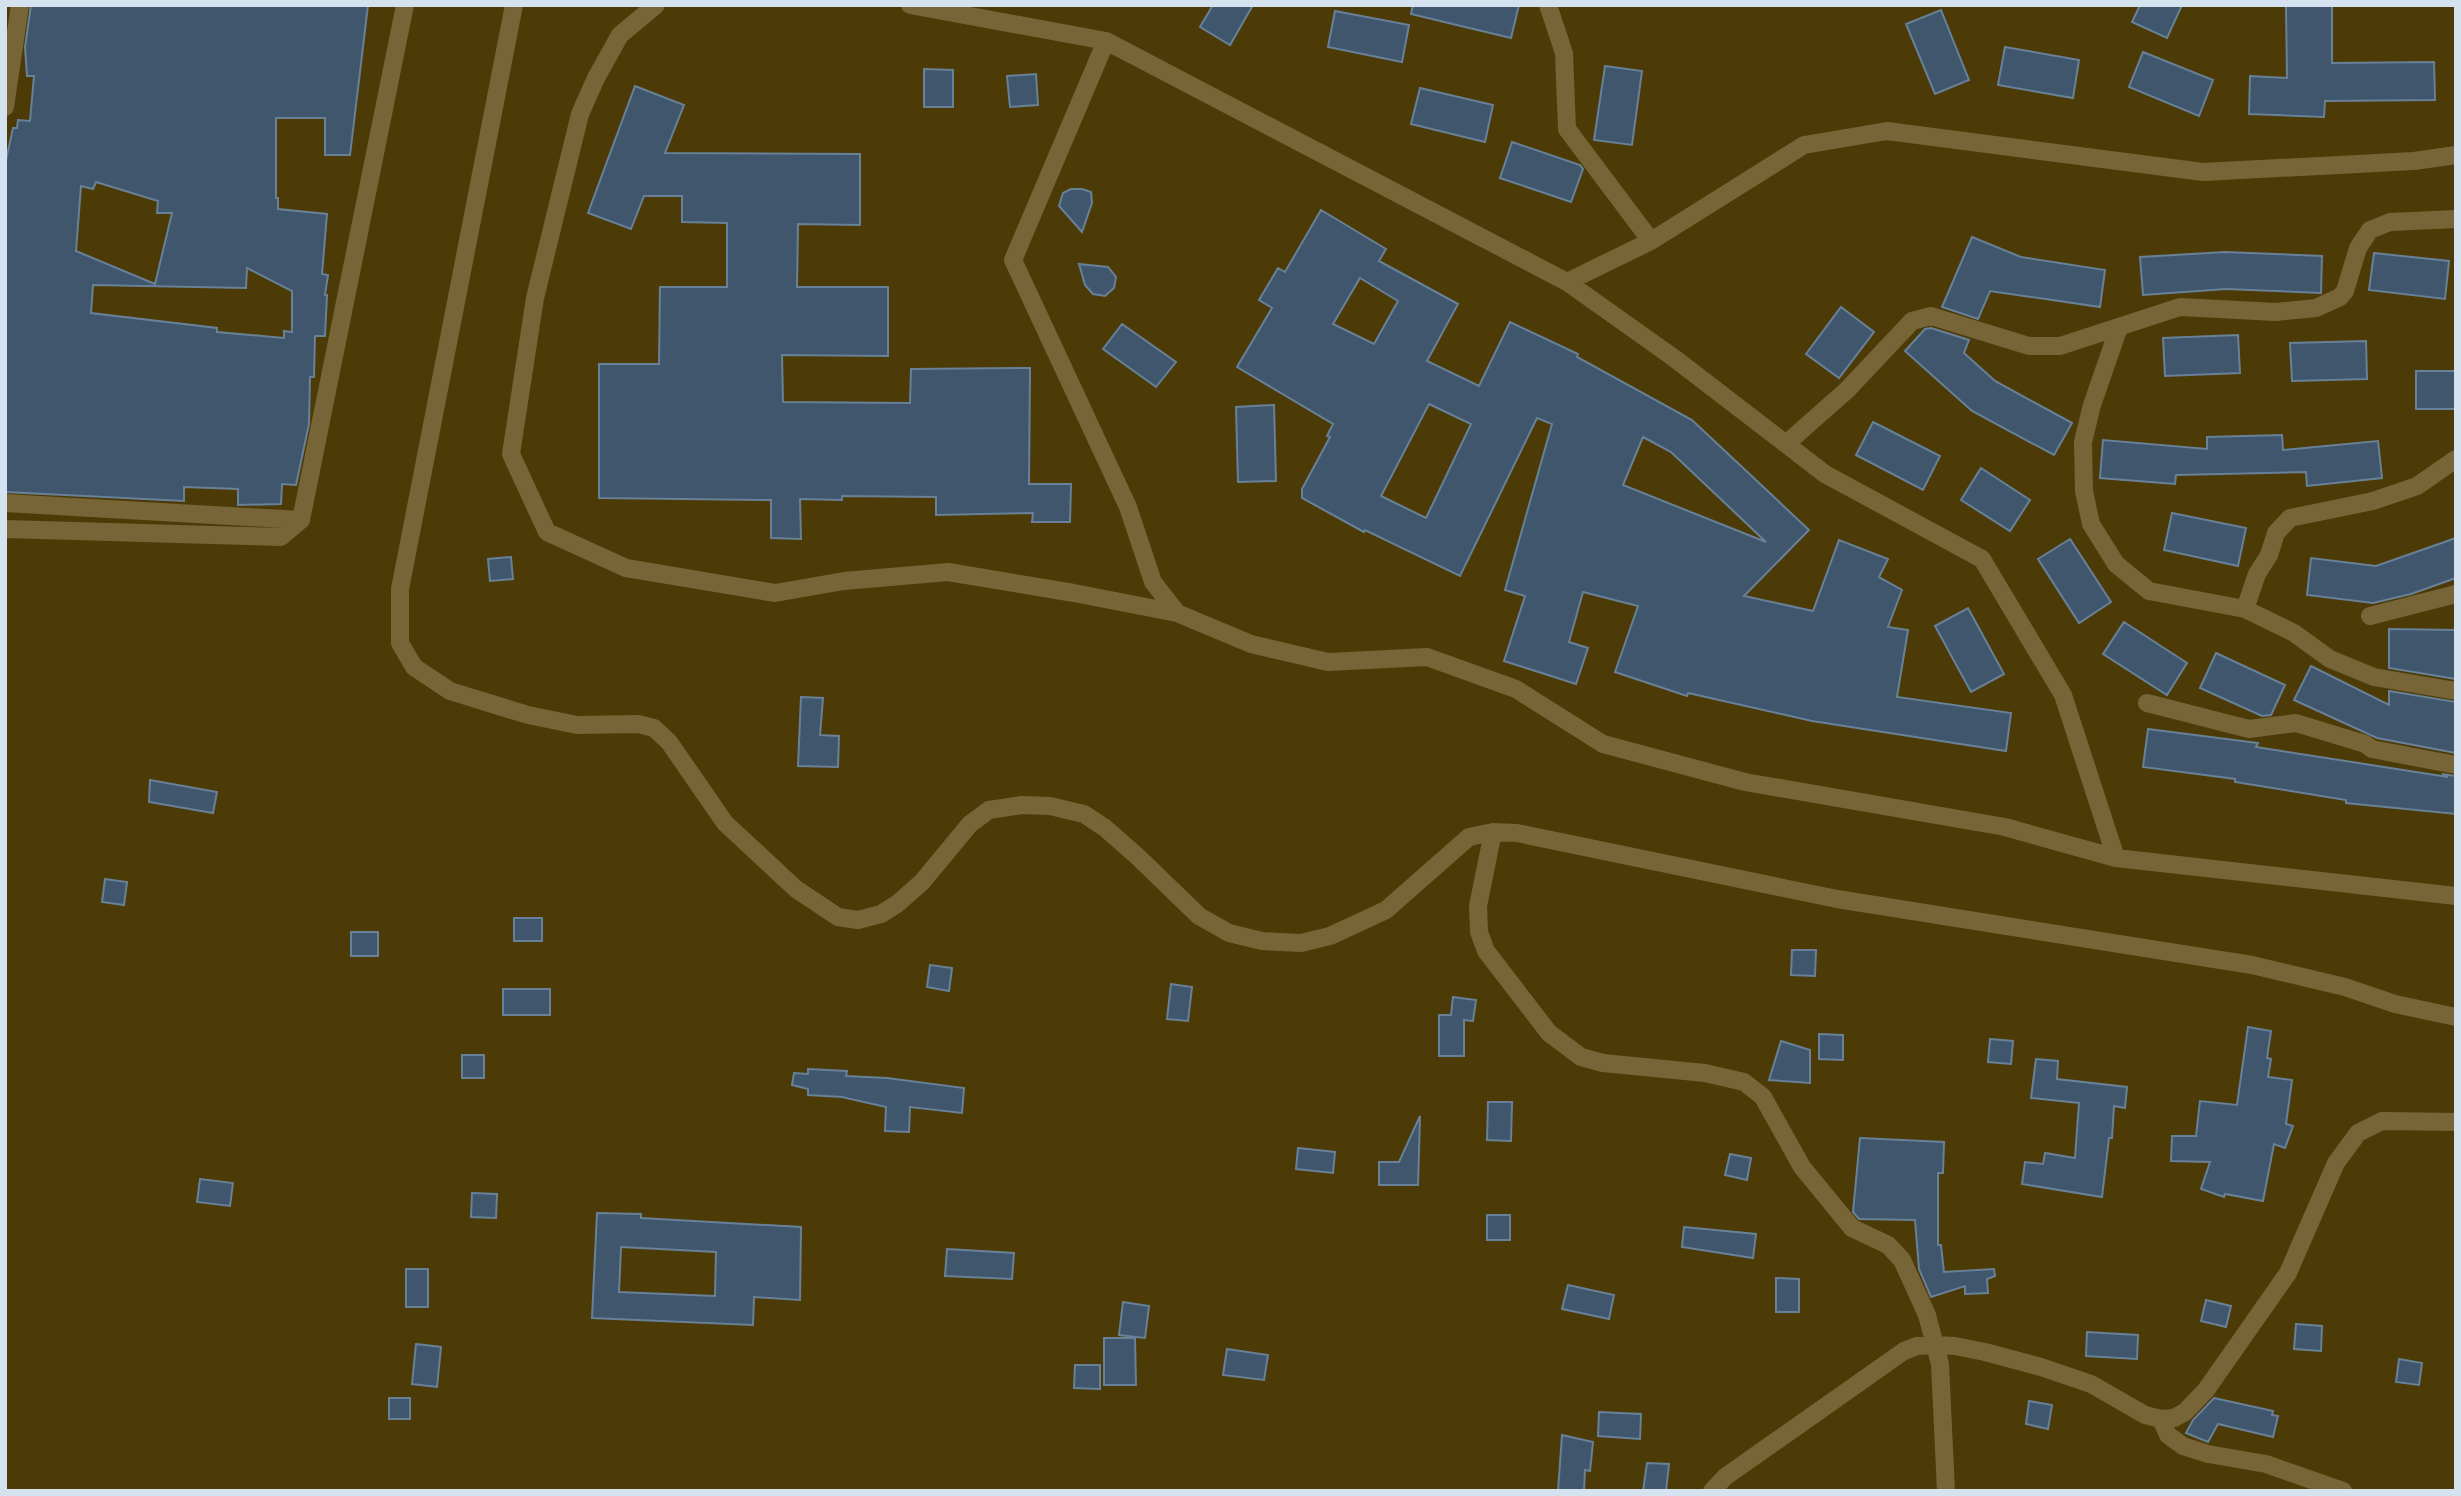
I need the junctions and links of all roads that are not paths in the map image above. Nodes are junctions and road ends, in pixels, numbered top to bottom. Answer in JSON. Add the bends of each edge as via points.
{"nodes":[{"id":1,"x":20,"y":5,"type":"edge"},
{"id":2,"x":405,"y":5,"type":"edge"},
{"id":3,"x":514,"y":5,"type":"edge"},
{"id":4,"x":656,"y":5,"type":"edge"},
{"id":5,"x":910,"y":5,"type":"edge"},
{"id":6,"x":1548,"y":5,"type":"edge"},
{"id":7,"x":1106,"y":41,"type":"junction"},
{"id":8,"x":5,"y":107,"type":"edge"},
{"id":9,"x":2456,"y":155,"type":"edge"},
{"id":10,"x":2456,"y":219,"type":"edge"},
{"id":11,"x":1651,"y":242,"type":"junction"},
{"id":12,"x":1567,"y":282,"type":"junction"},
{"id":13,"x":2119,"y":327,"type":"junction"},
{"id":14,"x":1787,"y":443,"type":"junction"},
{"id":15,"x":2456,"y":458,"type":"edge"},
{"id":16,"x":5,"y":503,"type":"edge"},
{"id":17,"x":301,"y":520,"type":"junction"},
{"id":18,"x":5,"y":529,"type":"edge"},
{"id":19,"x":2456,"y":594,"type":"edge"},
{"id":20,"x":2245,"y":609,"type":"junction"},
{"id":21,"x":1177,"y":613,"type":"junction"},
{"id":22,"x":2370,"y":616,"type":"dead end"},
{"id":23,"x":2456,"y":691,"type":"edge"},
{"id":24,"x":2147,"y":703,"type":"dead end"},
{"id":25,"x":2456,"y":765,"type":"edge"},
{"id":26,"x":1493,"y":832,"type":"junction"},
{"id":27,"x":2116,"y":858,"type":"junction"},
{"id":28,"x":2456,"y":896,"type":"edge"},
{"id":29,"x":2456,"y":1017,"type":"edge"},
{"id":30,"x":2456,"y":1122,"type":"edge"},
{"id":31,"x":1934,"y":1345,"type":"junction"},
{"id":32,"x":2161,"y":1419,"type":"junction"},
{"id":33,"x":1712,"y":1491,"type":"edge"},
{"id":34,"x":1947,"y":1491,"type":"edge"},
{"id":35,"x":2343,"y":1491,"type":"edge"}],
"edges":[{"from":1,"to":8,"type":"street"},
{"from":2,"to":17,"type":"street"},
{"from":3,"to":26,"type":"street","via":[[400,589],[400,643],[414,667],[450,691],[528,715],[578,725],[654,728],[669,742],[725,823],[796,889],[838,917],[858,920],[881,914],[922,882],[970,824],[989,810],[1022,805],[1084,814],[1137,856],[1199,916],[1229,933],[1262,941],[1301,943],[1330,936],[1386,910],[1469,837]]},
{"from":4,"to":21,"type":"street","via":[[620,35],[580,114],[535,298],[511,454],[547,532],[626,568],[775,593],[844,581],[948,572]]},
{"from":5,"to":7,"type":"street"},
{"from":6,"to":11,"type":"street","via":[[1564,52],[1567,129]]},
{"from":7,"to":12,"type":"street"},
{"from":7,"to":21,"type":"street","via":[[1013,260],[1128,507],[1153,582]]},
{"from":9,"to":11,"type":"street","via":[[2203,172],[1886,131],[1804,145]]},
{"from":10,"to":13,"type":"street","via":[[2390,222],[2370,230],[2358,248],[2345,291],[2316,308],[2276,312],[2180,307]]},
{"from":11,"to":12,"type":"street"},
{"from":12,"to":14,"type":"street"},
{"from":13,"to":14,"type":"street","via":[[2060,346],[2029,346],[1923,317],[1912,321],[1847,390]]},
{"from":13,"to":20,"type":"street","via":[[2082,442],[2091,524],[2116,564],[2149,591]]},
{"from":14,"to":27,"type":"street","via":[[1825,474],[1982,559],[2063,695]]},
{"from":15,"to":20,"type":"street","via":[[2417,486],[2373,501],[2290,518],[2276,533]]},
{"from":16,"to":17,"type":"street"},
{"from":17,"to":18,"type":"street","via":[[281,537]]},
{"from":19,"to":22,"type":"street"},
{"from":20,"to":23,"type":"street","via":[[2294,633],[2330,659],[2374,677]]},
{"from":21,"to":27,"type":"street","via":[[1251,644],[1328,662],[1427,657],[1516,690],[1603,744],[1680,766],[1822,797],[2005,827]]},
{"from":24,"to":25,"type":"street","via":[[2249,729],[2296,723],[2372,749]]},
{"from":26,"to":29,"type":"street","via":[[1517,833],[1837,899],[2252,965]]},
{"from":26,"to":31,"type":"street","via":[[1478,906],[1479,932],[1486,951],[1549,1033],[1581,1057],[1705,1073],[1744,1082],[1763,1097],[1802,1167],[1852,1228],[1888,1245],[1902,1260],[1927,1315]]},
{"from":27,"to":28,"type":"street"},
{"from":30,"to":32,"type":"street","via":[[2382,1121],[2358,1133],[2336,1163],[2288,1273],[2206,1390],[2185,1412]]},
{"from":31,"to":32,"type":"street","via":[[2041,1367],[2091,1384],[2130,1408]]},
{"from":31,"to":33,"type":"street","via":[[1904,1352],[1725,1477]]},
{"from":31,"to":34,"type":"street","via":[[1940,1364]]},
{"from":32,"to":35,"type":"street","via":[[2168,1435],[2183,1446],[2266,1464]]}]}
